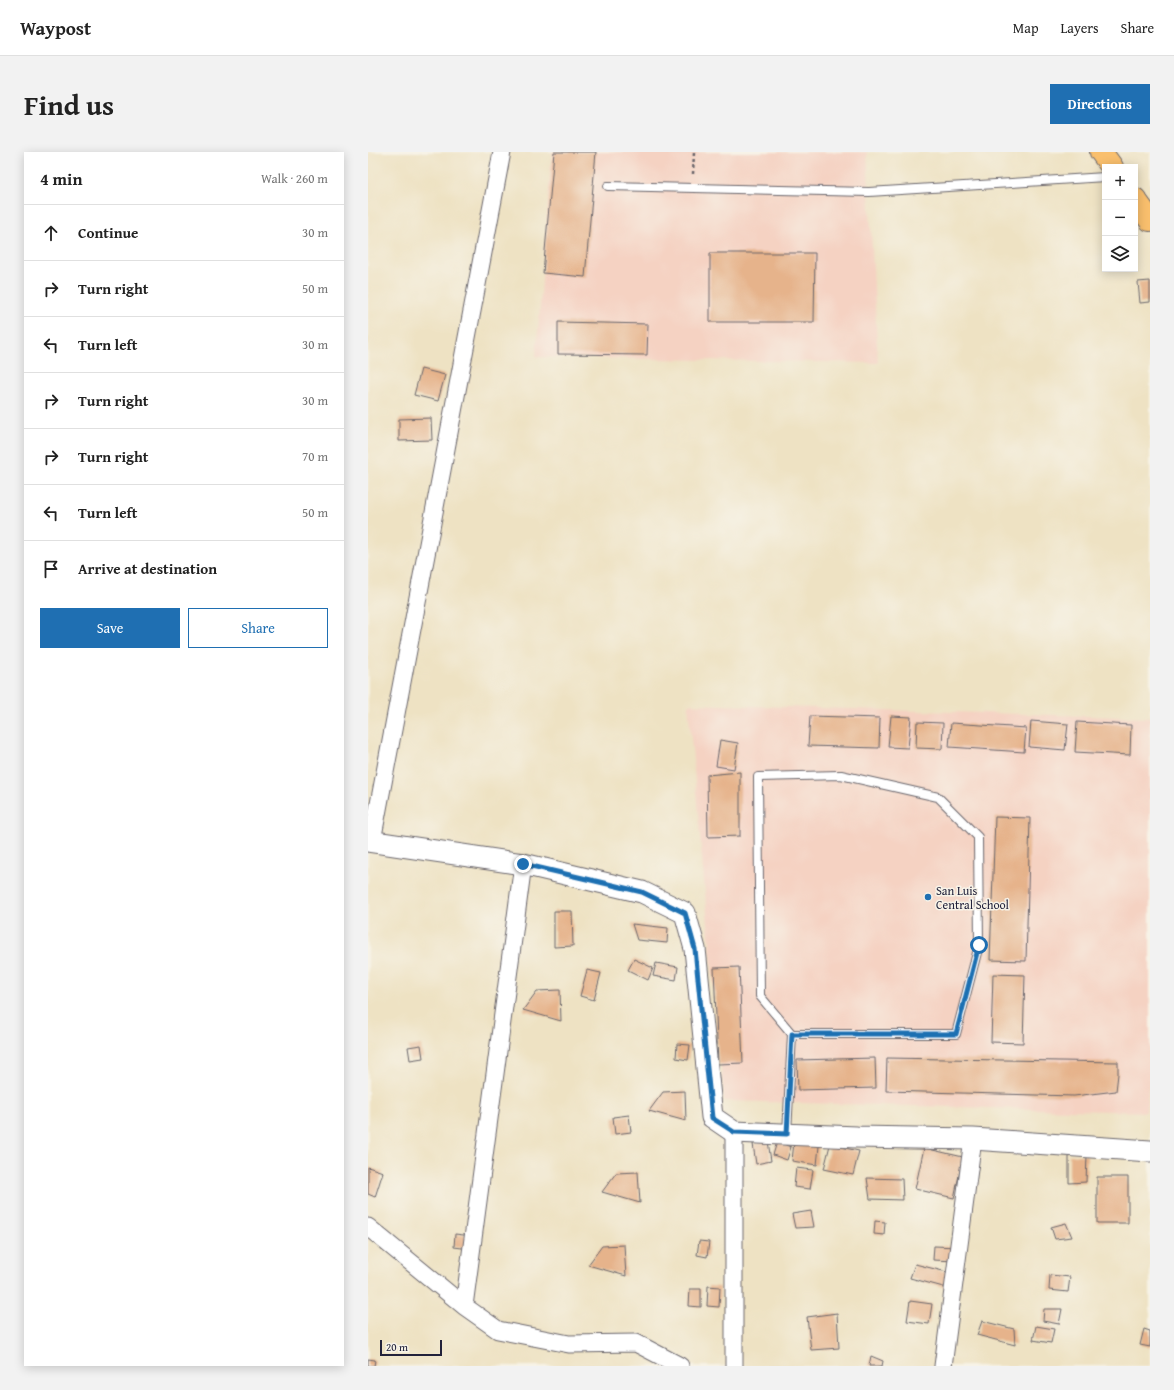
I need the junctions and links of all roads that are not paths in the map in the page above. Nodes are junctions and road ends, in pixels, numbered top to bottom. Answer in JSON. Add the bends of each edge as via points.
{"nodes":[{"id":1,"x":502,"y":152,"type":"edge"},
{"id":2,"x":1101,"y":152,"type":"edge"},
{"id":3,"x":1110,"y":164,"type":"edge"},
{"id":4,"x":1102,"y":177,"type":"edge"},
{"id":5,"x":608,"y":186,"type":"dead end"},
{"id":6,"x":1136,"y":200,"type":"edge"},
{"id":7,"x":1150,"y":220,"type":"edge"},
{"id":8,"x":370,"y":841,"type":"edge"},
{"id":9,"x":523,"y":864,"type":"junction"},
{"id":10,"x":792,"y":1034,"type":"junction"},
{"id":11,"x":734,"y":1132,"type":"junction"},
{"id":12,"x":787,"y":1134,"type":"junction"},
{"id":13,"x":973,"y":1139,"type":"junction"},
{"id":14,"x":1150,"y":1151,"type":"edge"},
{"id":15,"x":368,"y":1227,"type":"edge"},
{"id":16,"x":464,"y":1306,"type":"junction"},
{"id":17,"x":680,"y":1366,"type":"edge"},
{"id":18,"x":734,"y":1366,"type":"edge"},
{"id":19,"x":943,"y":1366,"type":"edge"}],
"edges":[{"from":1,"to":8,"type":"street"},
{"from":2,"to":3,"type":"main road"},
{"from":4,"to":5,"type":"lane","via":[[869,192]]},
{"from":6,"to":7,"type":"main road"},
{"from":8,"to":9,"type":"street"},
{"from":9,"to":11,"type":"street","via":[[642,892],[685,913],[695,949],[712,1118]]},
{"from":9,"to":16,"type":"street"},
{"from":10,"to":10,"type":"lane","via":[[956,1034],[979,945],[978,837],[938,797],[841,775],[758,777],[760,996]]},
{"from":10,"to":12,"type":"lane"},
{"from":11,"to":12,"type":"street"},
{"from":11,"to":18,"type":"street"},
{"from":12,"to":13,"type":"street"},
{"from":13,"to":14,"type":"street"},
{"from":13,"to":19,"type":"street"},
{"from":15,"to":16,"type":"street"},
{"from":16,"to":17,"type":"street","via":[[498,1330],[569,1344],[636,1343]]}]}
